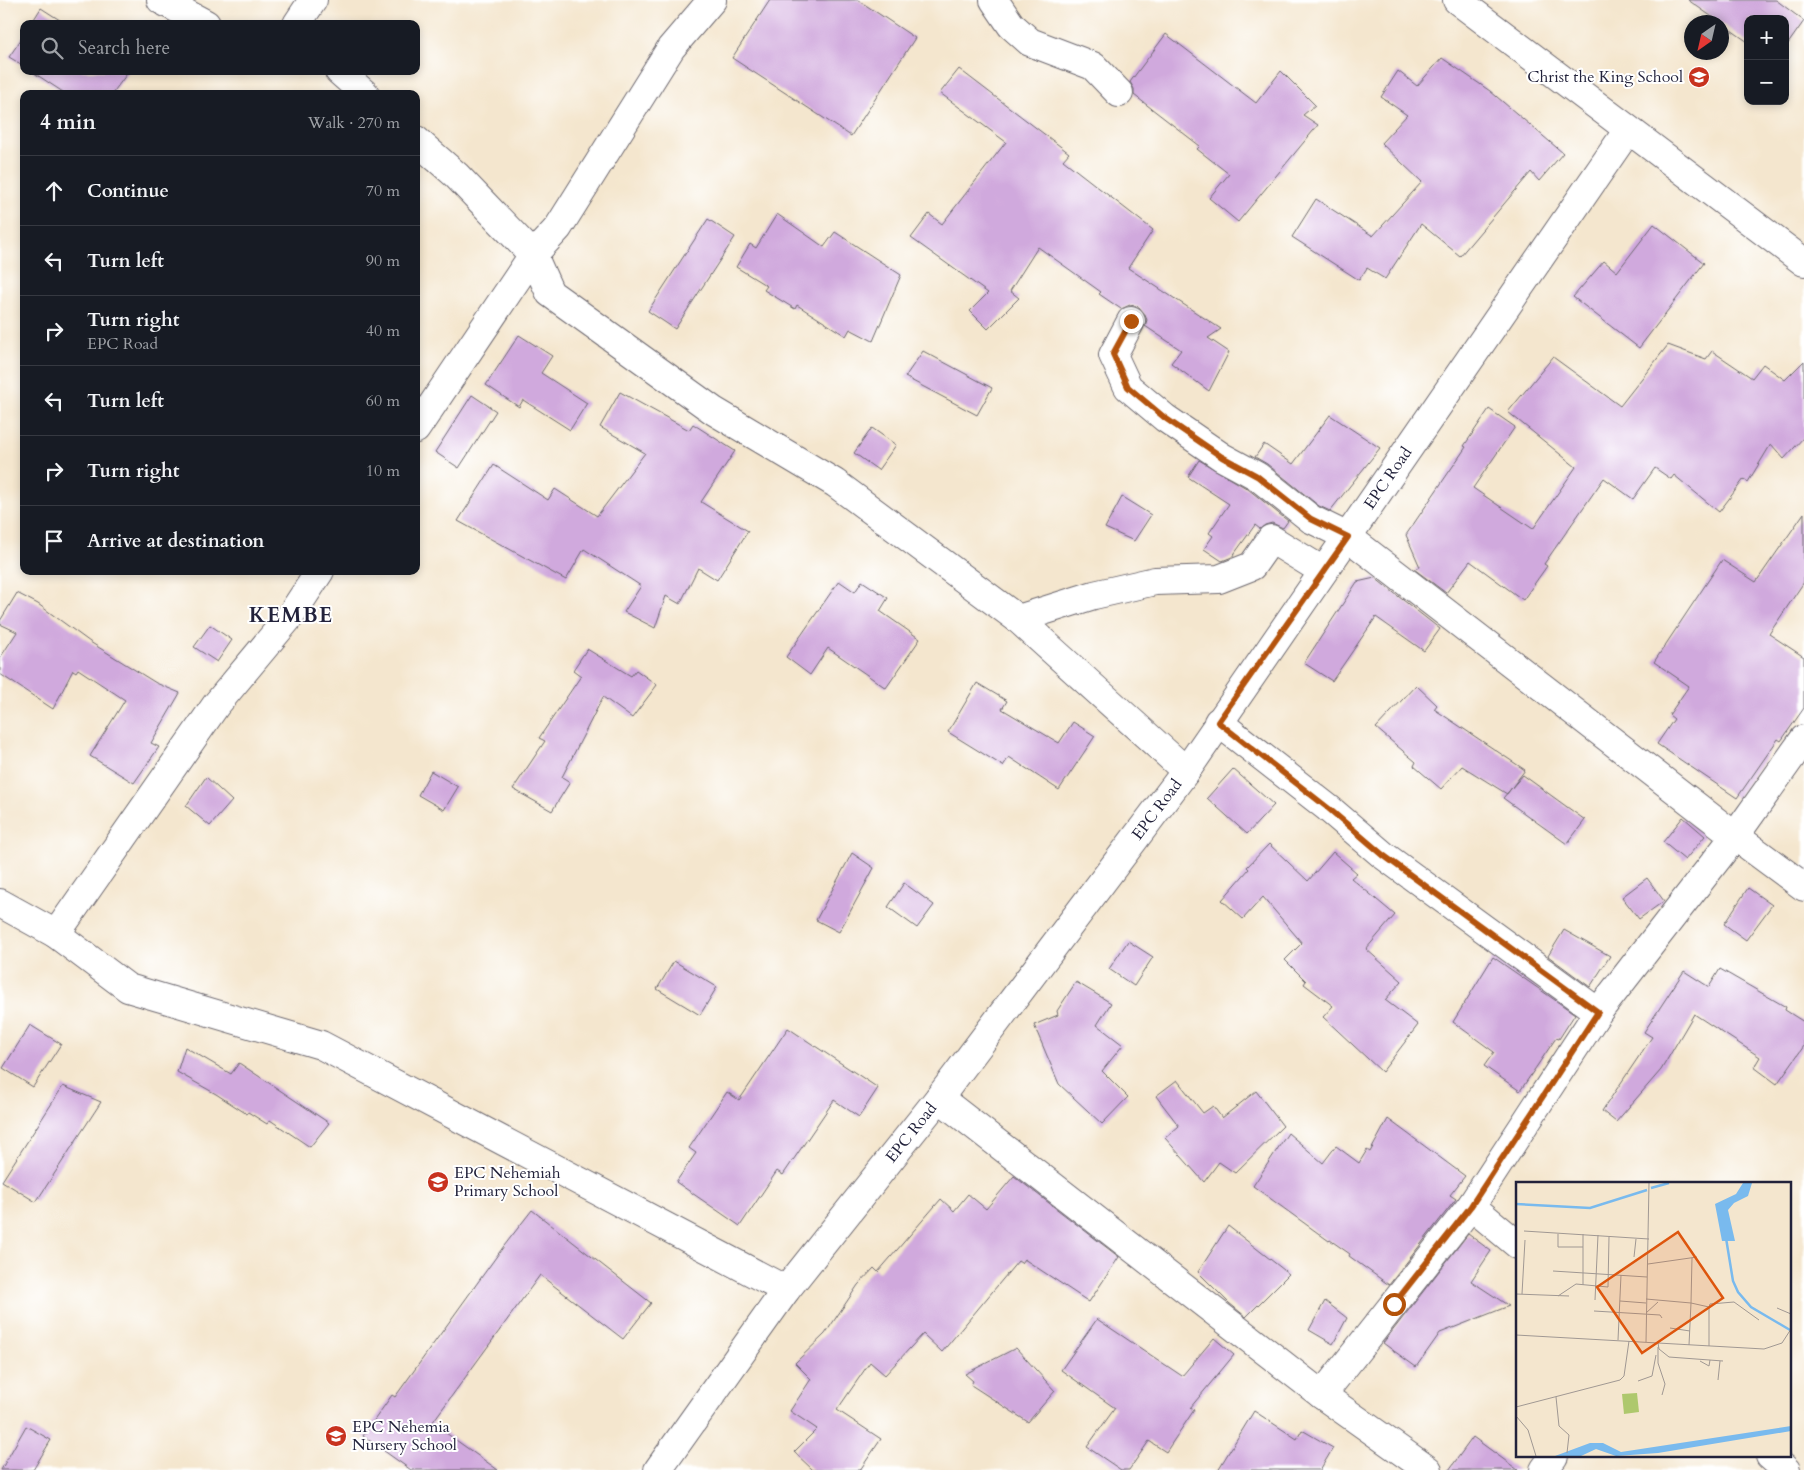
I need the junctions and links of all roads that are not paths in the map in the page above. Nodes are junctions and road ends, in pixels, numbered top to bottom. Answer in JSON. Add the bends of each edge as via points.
{"nodes":[{"id":1,"x":161,"y":0,"type":"edge"},
{"id":2,"x":712,"y":0,"type":"edge"},
{"id":3,"x":994,"y":0,"type":"edge"},
{"id":4,"x":1457,"y":0,"type":"edge"},
{"id":5,"x":198,"y":20,"type":"edge"},
{"id":6,"x":344,"y":75,"type":"edge"},
{"id":7,"x":360,"y":90,"type":"edge"},
{"id":8,"x":1119,"y":94,"type":"dead end"},
{"id":9,"x":1628,"y":130,"type":"junction"},
{"id":10,"x":420,"y":144,"type":"edge"},
{"id":11,"x":533,"y":255,"type":"junction"},
{"id":12,"x":1804,"y":262,"type":"edge"},
{"id":13,"x":1131,"y":321,"type":"dead end"},
{"id":14,"x":420,"y":423,"type":"edge"},
{"id":15,"x":1348,"y":537,"type":"junction"},
{"id":16,"x":1323,"y":571,"type":"junction"},
{"id":17,"x":317,"y":575,"type":"edge"},
{"id":18,"x":1018,"y":619,"type":"junction"},
{"id":19,"x":1218,"y":722,"type":"junction"},
{"id":20,"x":1804,"y":739,"type":"edge"},
{"id":21,"x":1186,"y":771,"type":"junction"},
{"id":22,"x":1735,"y":836,"type":"junction"},
{"id":23,"x":1804,"y":887,"type":"edge"},
{"id":24,"x":0,"y":903,"type":"edge"},
{"id":25,"x":56,"y":934,"type":"junction"},
{"id":26,"x":1598,"y":1012,"type":"junction"},
{"id":27,"x":939,"y":1098,"type":"junction"},
{"id":28,"x":1471,"y":1206,"type":"junction"},
{"id":29,"x":1516,"y":1243,"type":"edge"},
{"id":30,"x":786,"y":1290,"type":"junction"},
{"id":31,"x":1322,"y":1395,"type":"junction"},
{"id":32,"x":1553,"y":1458,"type":"edge"},
{"id":33,"x":1772,"y":1458,"type":"edge"},
{"id":34,"x":658,"y":1470,"type":"edge"},
{"id":35,"x":1428,"y":1470,"type":"edge"},
{"id":36,"x":1544,"y":1470,"type":"edge"},
{"id":37,"x":1786,"y":1470,"type":"edge"}],
"edges":[{"from":1,"to":5,"type":"street"},
{"from":2,"to":11,"type":"street","via":[[671,48],[558,228]]},
{"from":3,"to":8,"type":"street","via":[[1012,25],[1030,42],[1093,66]]},
{"from":4,"to":9,"type":"street"},
{"from":6,"to":7,"type":"street"},
{"from":9,"to":12,"type":"street"},
{"from":9,"to":15,"type":"street","name":"EPC Road"},
{"from":10,"to":11,"type":"street","via":[[456,175]]},
{"from":11,"to":14,"type":"street"},
{"from":11,"to":18,"type":"street","via":[[550,293],[714,411],[835,483]]},
{"from":13,"to":15,"type":"street","via":[[1113,354],[1128,387],[1165,418],[1222,457],[1257,476],[1311,519]]},
{"from":15,"to":16,"type":"street","name":"EPC Road"},
{"from":15,"to":22,"type":"street"},
{"from":16,"to":18,"type":"street","via":[[1270,539],[1252,566],[1219,579],[1155,581],[1094,595]]},
{"from":16,"to":19,"type":"street","name":"EPC Road"},
{"from":17,"to":25,"type":"street","via":[[291,615],[216,705]]},
{"from":18,"to":21,"type":"street"},
{"from":19,"to":21,"type":"street","name":"EPC Road"},
{"from":19,"to":26,"type":"street","via":[[1383,855]]},
{"from":20,"to":22,"type":"street"},
{"from":21,"to":27,"type":"street","name":"EPC Road"},
{"from":22,"to":23,"type":"street"},
{"from":22,"to":26,"type":"street"},
{"from":24,"to":25,"type":"street"},
{"from":25,"to":30,"type":"street","via":[[128,988],[321,1045]]},
{"from":26,"to":28,"type":"street"},
{"from":27,"to":30,"type":"street","name":"EPC Road"},
{"from":27,"to":31,"type":"street"},
{"from":28,"to":29,"type":"street"},
{"from":28,"to":31,"type":"street"},
{"from":30,"to":34,"type":"street","name":"EPC Road"},
{"from":31,"to":35,"type":"street"},
{"from":32,"to":36,"type":"street"},
{"from":33,"to":37,"type":"street"}]}
